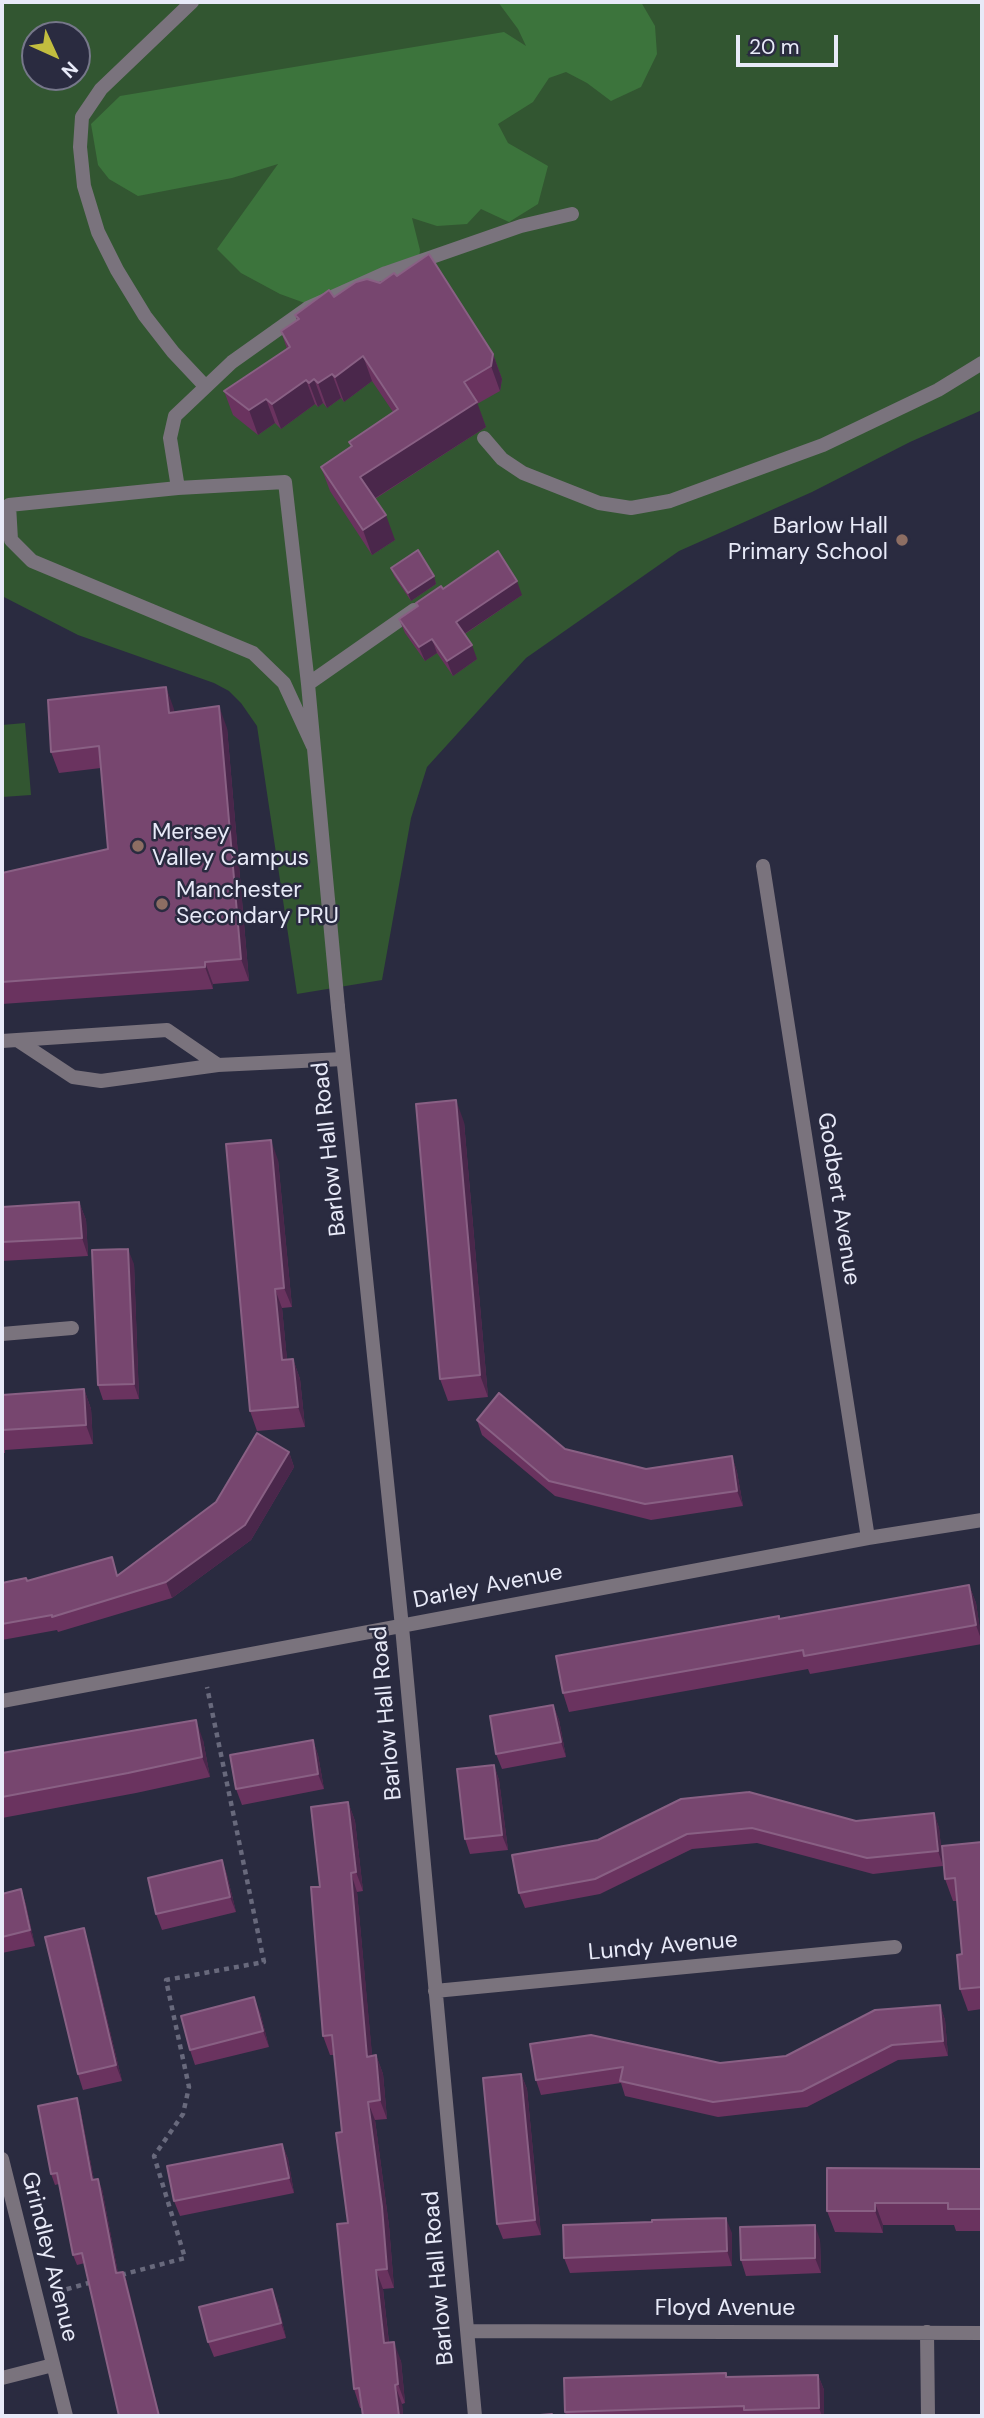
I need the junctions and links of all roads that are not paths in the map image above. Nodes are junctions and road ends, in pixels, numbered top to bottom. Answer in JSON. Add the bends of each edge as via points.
{"nodes":[{"id":1,"x":192,"y":2,"type":"edge"},
{"id":2,"x":572,"y":214,"type":"dead end"},
{"id":3,"x":982,"y":363,"type":"edge"},
{"id":4,"x":205,"y":386,"type":"junction"},
{"id":5,"x":484,"y":438,"type":"dead end"},
{"id":6,"x":178,"y":488,"type":"junction"},
{"id":7,"x":429,"y":600,"type":"edge"},
{"id":8,"x":307,"y":684,"type":"junction"},
{"id":9,"x":313,"y":746,"type":"junction"},
{"id":10,"x":763,"y":866,"type":"dead end"},
{"id":11,"x":17,"y":1040,"type":"junction"},
{"id":12,"x":2,"y":1041,"type":"edge"},
{"id":13,"x":343,"y":1059,"type":"junction"},
{"id":14,"x":218,"y":1065,"type":"junction"},
{"id":15,"x":72,"y":1328,"type":"dead end"},
{"id":16,"x":2,"y":1334,"type":"edge"},
{"id":17,"x":982,"y":1520,"type":"edge"},
{"id":18,"x":868,"y":1538,"type":"junction"},
{"id":19,"x":402,"y":1627,"type":"junction"},
{"id":20,"x":2,"y":1701,"type":"edge"},
{"id":21,"x":895,"y":1947,"type":"dead end"},
{"id":22,"x":436,"y":1991,"type":"junction"},
{"id":23,"x":2,"y":2159,"type":"edge"},
{"id":24,"x":468,"y":2331,"type":"junction"},
{"id":25,"x":927,"y":2332,"type":"junction"},
{"id":26,"x":982,"y":2333,"type":"edge"},
{"id":27,"x":52,"y":2365,"type":"junction"},
{"id":28,"x":2,"y":2378,"type":"edge"},
{"id":29,"x":66,"y":2416,"type":"edge"},
{"id":30,"x":475,"y":2416,"type":"edge"},
{"id":31,"x":928,"y":2416,"type":"edge"}],
"edges":[{"from":1,"to":4,"type":"street","via":[[101,89],[82,117],[80,147],[84,186],[98,232],[117,270],[145,316]]},
{"from":2,"to":4,"type":"street","via":[[521,226],[386,272],[308,308]]},
{"from":3,"to":5,"type":"street","via":[[938,390],[823,445],[670,501],[631,508],[600,503],[523,473],[502,459]]},
{"from":4,"to":6,"type":"street","via":[[175,416],[170,438]]},
{"from":6,"to":8,"type":"street","name":"Barlow Hall Road","via":[[285,482]]},
{"from":6,"to":9,"type":"street","via":[[9,505],[11,540],[32,561],[253,653],[284,683]]},
{"from":7,"to":8,"type":"street"},
{"from":8,"to":9,"type":"street","name":"Barlow Hall Road"},
{"from":9,"to":13,"type":"street","name":"Barlow Hall Road"},
{"from":10,"to":18,"type":"street","name":"Godbert Avenue"},
{"from":11,"to":12,"type":"street"},
{"from":11,"to":14,"type":"street","via":[[167,1030]]},
{"from":11,"to":14,"type":"street","via":[[73,1077],[101,1081]]},
{"from":13,"to":14,"type":"street"},
{"from":13,"to":19,"type":"street","name":"Barlow Hall Road"},
{"from":15,"to":16,"type":"street"},
{"from":17,"to":18,"type":"street","name":"Darley Avenue"},
{"from":18,"to":19,"type":"street","name":"Darley Avenue"},
{"from":19,"to":20,"type":"street","name":"Darley Avenue"},
{"from":19,"to":22,"type":"street","name":"Barlow Hall Road"},
{"from":21,"to":22,"type":"street","name":"Lundy Avenue"},
{"from":22,"to":24,"type":"street","name":"Barlow Hall Road"},
{"from":23,"to":27,"type":"street","name":"Grindley Avenue"},
{"from":24,"to":25,"type":"street","name":"Floyd Avenue"},
{"from":24,"to":30,"type":"street","name":"Barlow Hall Road"},
{"from":25,"to":26,"type":"street","name":"Floyd Avenue"},
{"from":25,"to":31,"type":"street"},
{"from":27,"to":28,"type":"street","name":"Grindley Avenue"},
{"from":27,"to":29,"type":"street","name":"Grindley Avenue"}]}
